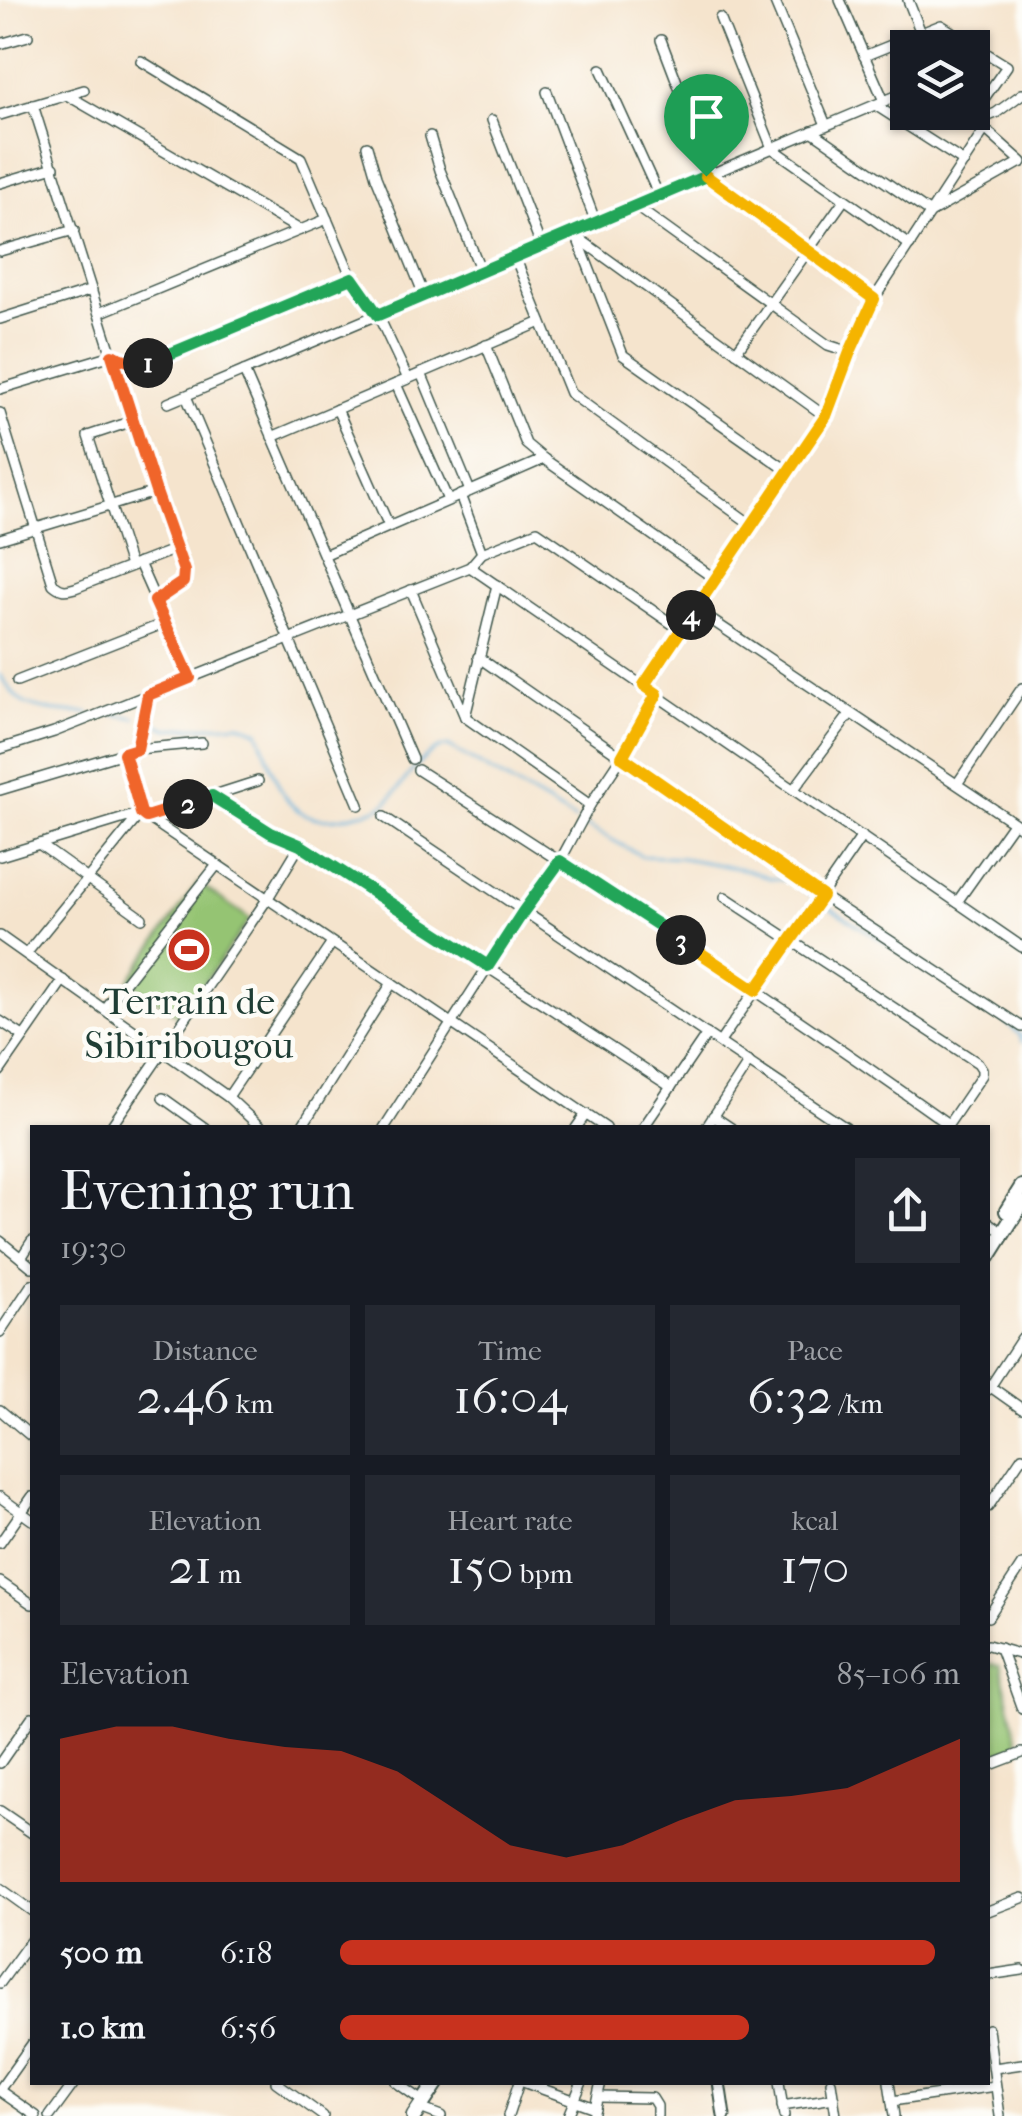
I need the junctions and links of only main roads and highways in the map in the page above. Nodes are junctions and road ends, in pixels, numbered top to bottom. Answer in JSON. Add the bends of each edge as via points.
{"nodes":[{"id":1,"x":1022,"y":1187,"type":"edge"},
{"id":2,"x":1022,"y":1203,"type":"edge"},
{"id":3,"x":990,"y":1230,"type":"edge"},
{"id":4,"x":990,"y":1254,"type":"edge"},
{"id":5,"x":435,"y":2085,"type":"edge"},
{"id":6,"x":719,"y":2085,"type":"edge"},
{"id":7,"x":419,"y":2108,"type":"edge"},
{"id":8,"x":724,"y":2116,"type":"edge"}],
"edges":[{"from":1,"to":3,"type":"highway"},
{"from":2,"to":4,"type":"highway"},
{"from":5,"to":7,"type":"highway"},
{"from":6,"to":8,"type":"main road"}]}
